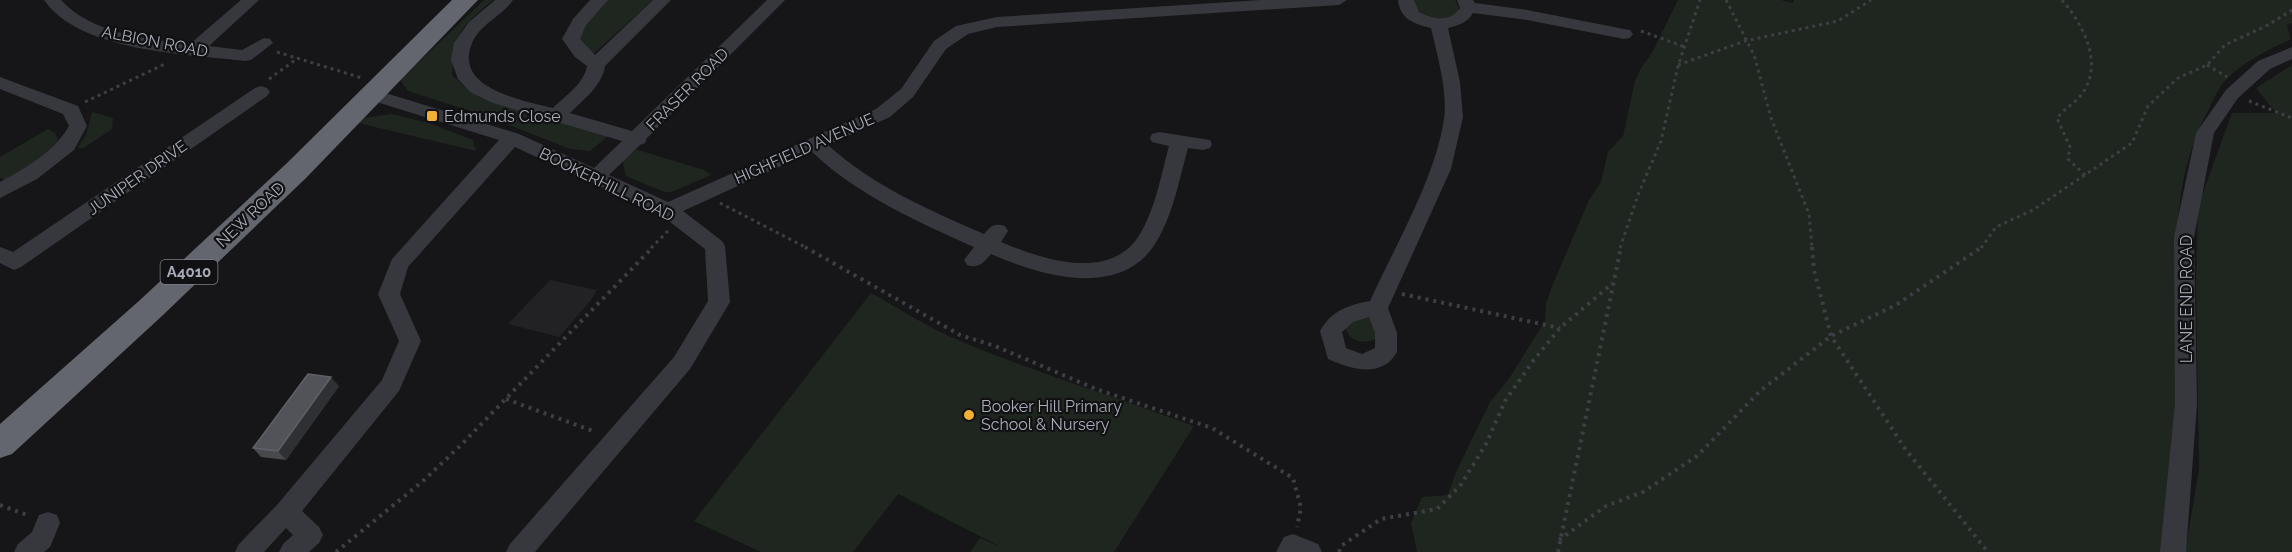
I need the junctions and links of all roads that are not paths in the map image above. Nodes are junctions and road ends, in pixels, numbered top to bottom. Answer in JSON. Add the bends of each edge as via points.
{"nodes":[{"id":1,"x":52,"y":0,"type":"edge"},
{"id":2,"x":251,"y":0,"type":"edge"},
{"id":3,"x":466,"y":0,"type":"edge"},
{"id":4,"x":505,"y":0,"type":"edge"},
{"id":5,"x":600,"y":0,"type":"edge"},
{"id":6,"x":663,"y":0,"type":"edge"},
{"id":7,"x":777,"y":0,"type":"edge"},
{"id":8,"x":1339,"y":0,"type":"edge"},
{"id":9,"x":1406,"y":0,"type":"edge"},
{"id":10,"x":1466,"y":4,"type":"edge"},
{"id":11,"x":1439,"y":24,"type":"junction"},
{"id":12,"x":1624,"y":34,"type":"road end"},
{"id":13,"x":264,"y":44,"type":"dead end"},
{"id":14,"x":195,"y":49,"type":"junction"},
{"id":15,"x":2292,"y":52,"type":"edge"},
{"id":16,"x":596,"y":64,"type":"junction"},
{"id":17,"x":0,"y":83,"type":"edge"},
{"id":18,"x":378,"y":90,"type":"junction"},
{"id":19,"x":261,"y":92,"type":"road end"},
{"id":20,"x":557,"y":115,"type":"junction"},
{"id":21,"x":512,"y":138,"type":"junction"},
{"id":22,"x":638,"y":138,"type":"junction"},
{"id":23,"x":1159,"y":138,"type":"dead end"},
{"id":24,"x":1180,"y":142,"type":"junction"},
{"id":25,"x":1203,"y":144,"type":"dead end"},
{"id":26,"x":816,"y":145,"type":"junction"},
{"id":27,"x":597,"y":176,"type":"junction"},
{"id":28,"x":0,"y":191,"type":"edge"},
{"id":29,"x":674,"y":214,"type":"junction"},
{"id":30,"x":4,"y":262,"type":"edge"},
{"id":31,"x":1381,"y":299,"type":"road end"},
{"id":32,"x":0,"y":444,"type":"edge"},
{"id":33,"x":286,"y":512,"type":"junction"},
{"id":34,"x":48,"y":523,"type":"road end"},
{"id":35,"x":27,"y":552,"type":"edge"},
{"id":36,"x":248,"y":552,"type":"edge"},
{"id":37,"x":292,"y":552,"type":"edge"},
{"id":38,"x":519,"y":552,"type":"edge"},
{"id":39,"x":2173,"y":552,"type":"edge"}],
"edges":[{"from":1,"to":14,"type":"street","name":"ALBION ROAD","via":[[67,16],[97,30]]},
{"from":2,"to":14,"type":"street"},
{"from":3,"to":18,"type":"highway","name":"NEW ROAD","number":"A4010"},
{"from":4,"to":20,"type":"street","via":[[475,26],[463,43],[460,60],[464,75],[476,88],[499,99]]},
{"from":5,"to":16,"type":"street","via":[[579,21],[571,39]]},
{"from":6,"to":16,"type":"street"},
{"from":7,"to":22,"type":"street","name":"FRASER ROAD"},
{"from":8,"to":26,"type":"street","name":"HIGHFIELD AVENUE","via":[[997,22],[962,30],[940,45],[907,93],[883,113]]},
{"from":9,"to":11,"type":"street","via":[[1408,12],[1416,18]]},
{"from":10,"to":11,"type":"street","via":[[1466,15],[1460,20]]},
{"from":10,"to":12,"type":"street"},
{"from":11,"to":31,"type":"street","via":[[1454,117],[1441,169]]},
{"from":13,"to":14,"type":"street","name":"ALBION ROAD","via":[[245,56]]},
{"from":15,"to":39,"type":"street","name":"LANE END ROAD","via":[[2264,65],[2237,89],[2205,133],[2184,237],[2186,405]]},
{"from":16,"to":20,"type":"street","via":[[592,78]]},
{"from":17,"to":28,"type":"street","via":[[71,110],[78,126],[67,146]]},
{"from":18,"to":21,"type":"street","name":"BOOKERHILL ROAD"},
{"from":18,"to":32,"type":"highway","name":"NEW ROAD","number":"A4010","via":[[151,308]]},
{"from":19,"to":30,"type":"street","name":"JUNIPER DRIVE"},
{"from":20,"to":22,"type":"street"},
{"from":21,"to":27,"type":"street","name":"BOOKERHILL ROAD"},
{"from":21,"to":33,"type":"street","via":[[399,264],[389,294],[410,341],[391,385]]},
{"from":22,"to":27,"type":"street","name":"FRASER ROAD"},
{"from":23,"to":24,"type":"street"},
{"from":24,"to":25,"type":"street"},
{"from":24,"to":26,"type":"street","via":[[1152,231],[1141,248],[1121,262],[1100,269],[1071,270],[1040,265],[987,245],[883,197],[834,163]]},
{"from":26,"to":29,"type":"street","name":"HIGHFIELD AVENUE","via":[[703,194]]},
{"from":27,"to":29,"type":"street","name":"BOOKERHILL ROAD"},
{"from":29,"to":38,"type":"street","name":"BOOKERHILL ROAD","via":[[715,246],[719,302],[682,363]]},
{"from":33,"to":36,"type":"street"},
{"from":33,"to":37,"type":"street","via":[[310,535]]},
{"from":34,"to":35,"type":"street","via":[[41,539]]}]}
